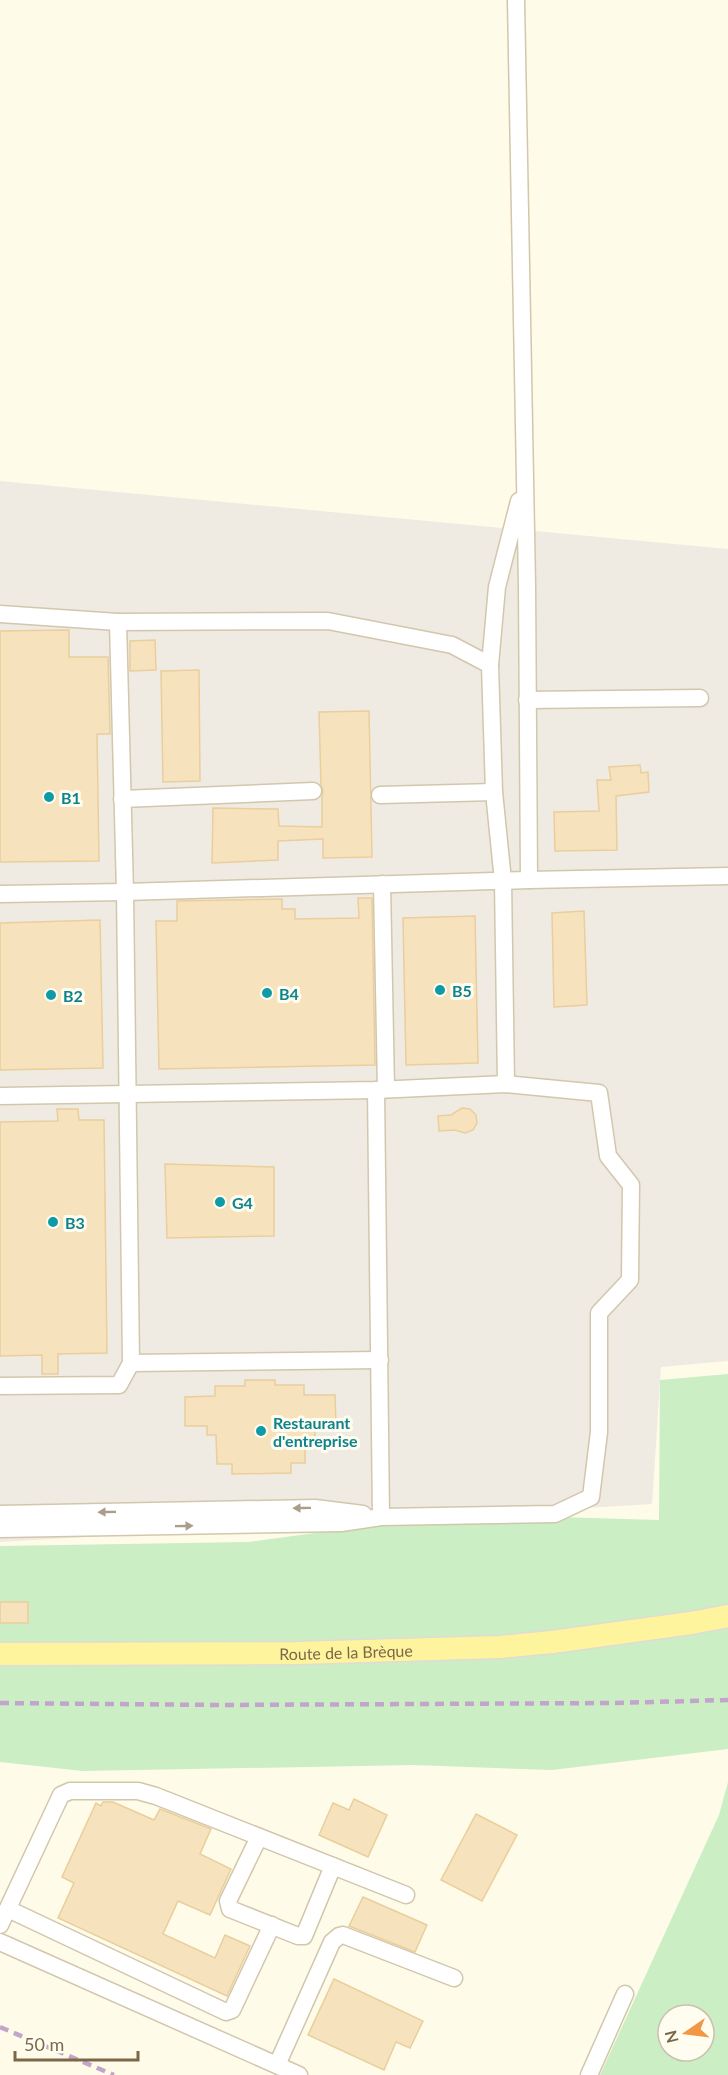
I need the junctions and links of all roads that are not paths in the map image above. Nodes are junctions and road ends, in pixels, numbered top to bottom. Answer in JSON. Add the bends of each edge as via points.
{"nodes":[{"id":1,"x":516,"y":0,"type":"edge"},
{"id":2,"x":525,"y":479,"type":"junction"},
{"id":3,"x":0,"y":614,"type":"edge"},
{"id":4,"x":118,"y":622,"type":"junction"},
{"id":5,"x":490,"y":665,"type":"junction"},
{"id":6,"x":700,"y":698,"type":"dead end"},
{"id":7,"x":527,"y":700,"type":"junction"},
{"id":8,"x":313,"y":791,"type":"dead end"},
{"id":9,"x":494,"y":792,"type":"junction"},
{"id":10,"x":380,"y":795,"type":"dead end"},
{"id":11,"x":122,"y":799,"type":"junction"},
{"id":12,"x":728,"y":876,"type":"edge"},
{"id":13,"x":529,"y":880,"type":"junction"},
{"id":14,"x":503,"y":881,"type":"junction"},
{"id":15,"x":382,"y":884,"type":"junction"},
{"id":16,"x":125,"y":892,"type":"junction"},
{"id":17,"x":0,"y":894,"type":"edge"},
{"id":18,"x":506,"y":1084,"type":"junction"},
{"id":19,"x":381,"y":1090,"type":"junction"},
{"id":20,"x":126,"y":1094,"type":"junction"},
{"id":21,"x":0,"y":1096,"type":"edge"},
{"id":22,"x":380,"y":1360,"type":"junction"},
{"id":23,"x":130,"y":1364,"type":"junction"},
{"id":24,"x":0,"y":1386,"type":"edge"},
{"id":25,"x":0,"y":1514,"type":"edge"},
{"id":26,"x":381,"y":1516,"type":"junction"},
{"id":27,"x":0,"y":1529,"type":"edge"},
{"id":28,"x":728,"y":1602,"type":"edge"},
{"id":29,"x":728,"y":1616,"type":"edge"},
{"id":30,"x":552,"y":1642,"type":"junction"},
{"id":31,"x":0,"y":1654,"type":"edge"},
{"id":32,"x":259,"y":1837,"type":"junction"},
{"id":33,"x":333,"y":1866,"type":"junction"},
{"id":34,"x":406,"y":1895,"type":"dead end"},
{"id":35,"x":4,"y":1917,"type":"edge"},
{"id":36,"x":272,"y":1925,"type":"junction"},
{"id":37,"x":0,"y":1942,"type":"edge"},
{"id":38,"x":454,"y":1978,"type":"dead end"},
{"id":39,"x":625,"y":1994,"type":"dead end"},
{"id":40,"x":277,"y":2065,"type":"junction"},
{"id":41,"x":300,"y":2075,"type":"edge"},
{"id":42,"x":589,"y":2075,"type":"edge"}],
"edges":[{"from":1,"to":2,"type":"street"},
{"from":2,"to":5,"type":"street","via":[[497,587]]},
{"from":2,"to":7,"type":"street"},
{"from":3,"to":4,"type":"street"},
{"from":4,"to":5,"type":"street","via":[[328,621],[452,645]]},
{"from":4,"to":11,"type":"street"},
{"from":5,"to":9,"type":"street"},
{"from":6,"to":7,"type":"street"},
{"from":7,"to":13,"type":"street"},
{"from":8,"to":11,"type":"street"},
{"from":9,"to":10,"type":"street"},
{"from":9,"to":14,"type":"street"},
{"from":11,"to":16,"type":"street"},
{"from":12,"to":13,"type":"street"},
{"from":13,"to":14,"type":"street"},
{"from":14,"to":15,"type":"street"},
{"from":14,"to":18,"type":"street"},
{"from":15,"to":16,"type":"street"},
{"from":15,"to":19,"type":"street"},
{"from":16,"to":17,"type":"street"},
{"from":16,"to":20,"type":"street"},
{"from":18,"to":19,"type":"street"},
{"from":18,"to":26,"type":"street","via":[[599,1094],[608,1156],[631,1185],[630,1280],[599,1313],[599,1432],[591,1497],[555,1514]]},
{"from":19,"to":20,"type":"street"},
{"from":19,"to":22,"type":"street"},
{"from":20,"to":21,"type":"street"},
{"from":20,"to":23,"type":"street"},
{"from":22,"to":23,"type":"street"},
{"from":22,"to":26,"type":"street"},
{"from":23,"to":24,"type":"street","via":[[119,1385]]},
{"from":26,"to":25,"type":"street","one_way":true,"via":[[315,1508]]},
{"from":27,"to":26,"type":"street","one_way":true,"via":[[341,1523]]},
{"from":28,"to":30,"type":"main road"},
{"from":29,"to":30,"type":"main road","name":"Route de la Brèque"},
{"from":30,"to":31,"type":"main road","name":"Route de la Brèque","via":[[391,1651]]},
{"from":32,"to":33,"type":"street"},
{"from":32,"to":35,"type":"street","via":[[138,1791],[70,1791],[61,1795]]},
{"from":32,"to":36,"type":"street","via":[[228,1901],[231,1909]]},
{"from":33,"to":34,"type":"street"},
{"from":33,"to":36,"type":"street","via":[[304,1935]]},
{"from":35,"to":36,"type":"street","via":[[226,2012],[232,2010]]},
{"from":37,"to":40,"type":"street"},
{"from":38,"to":40,"type":"street","via":[[339,1936],[332,1942]]},
{"from":39,"to":42,"type":"street"},
{"from":40,"to":41,"type":"street"}]}
